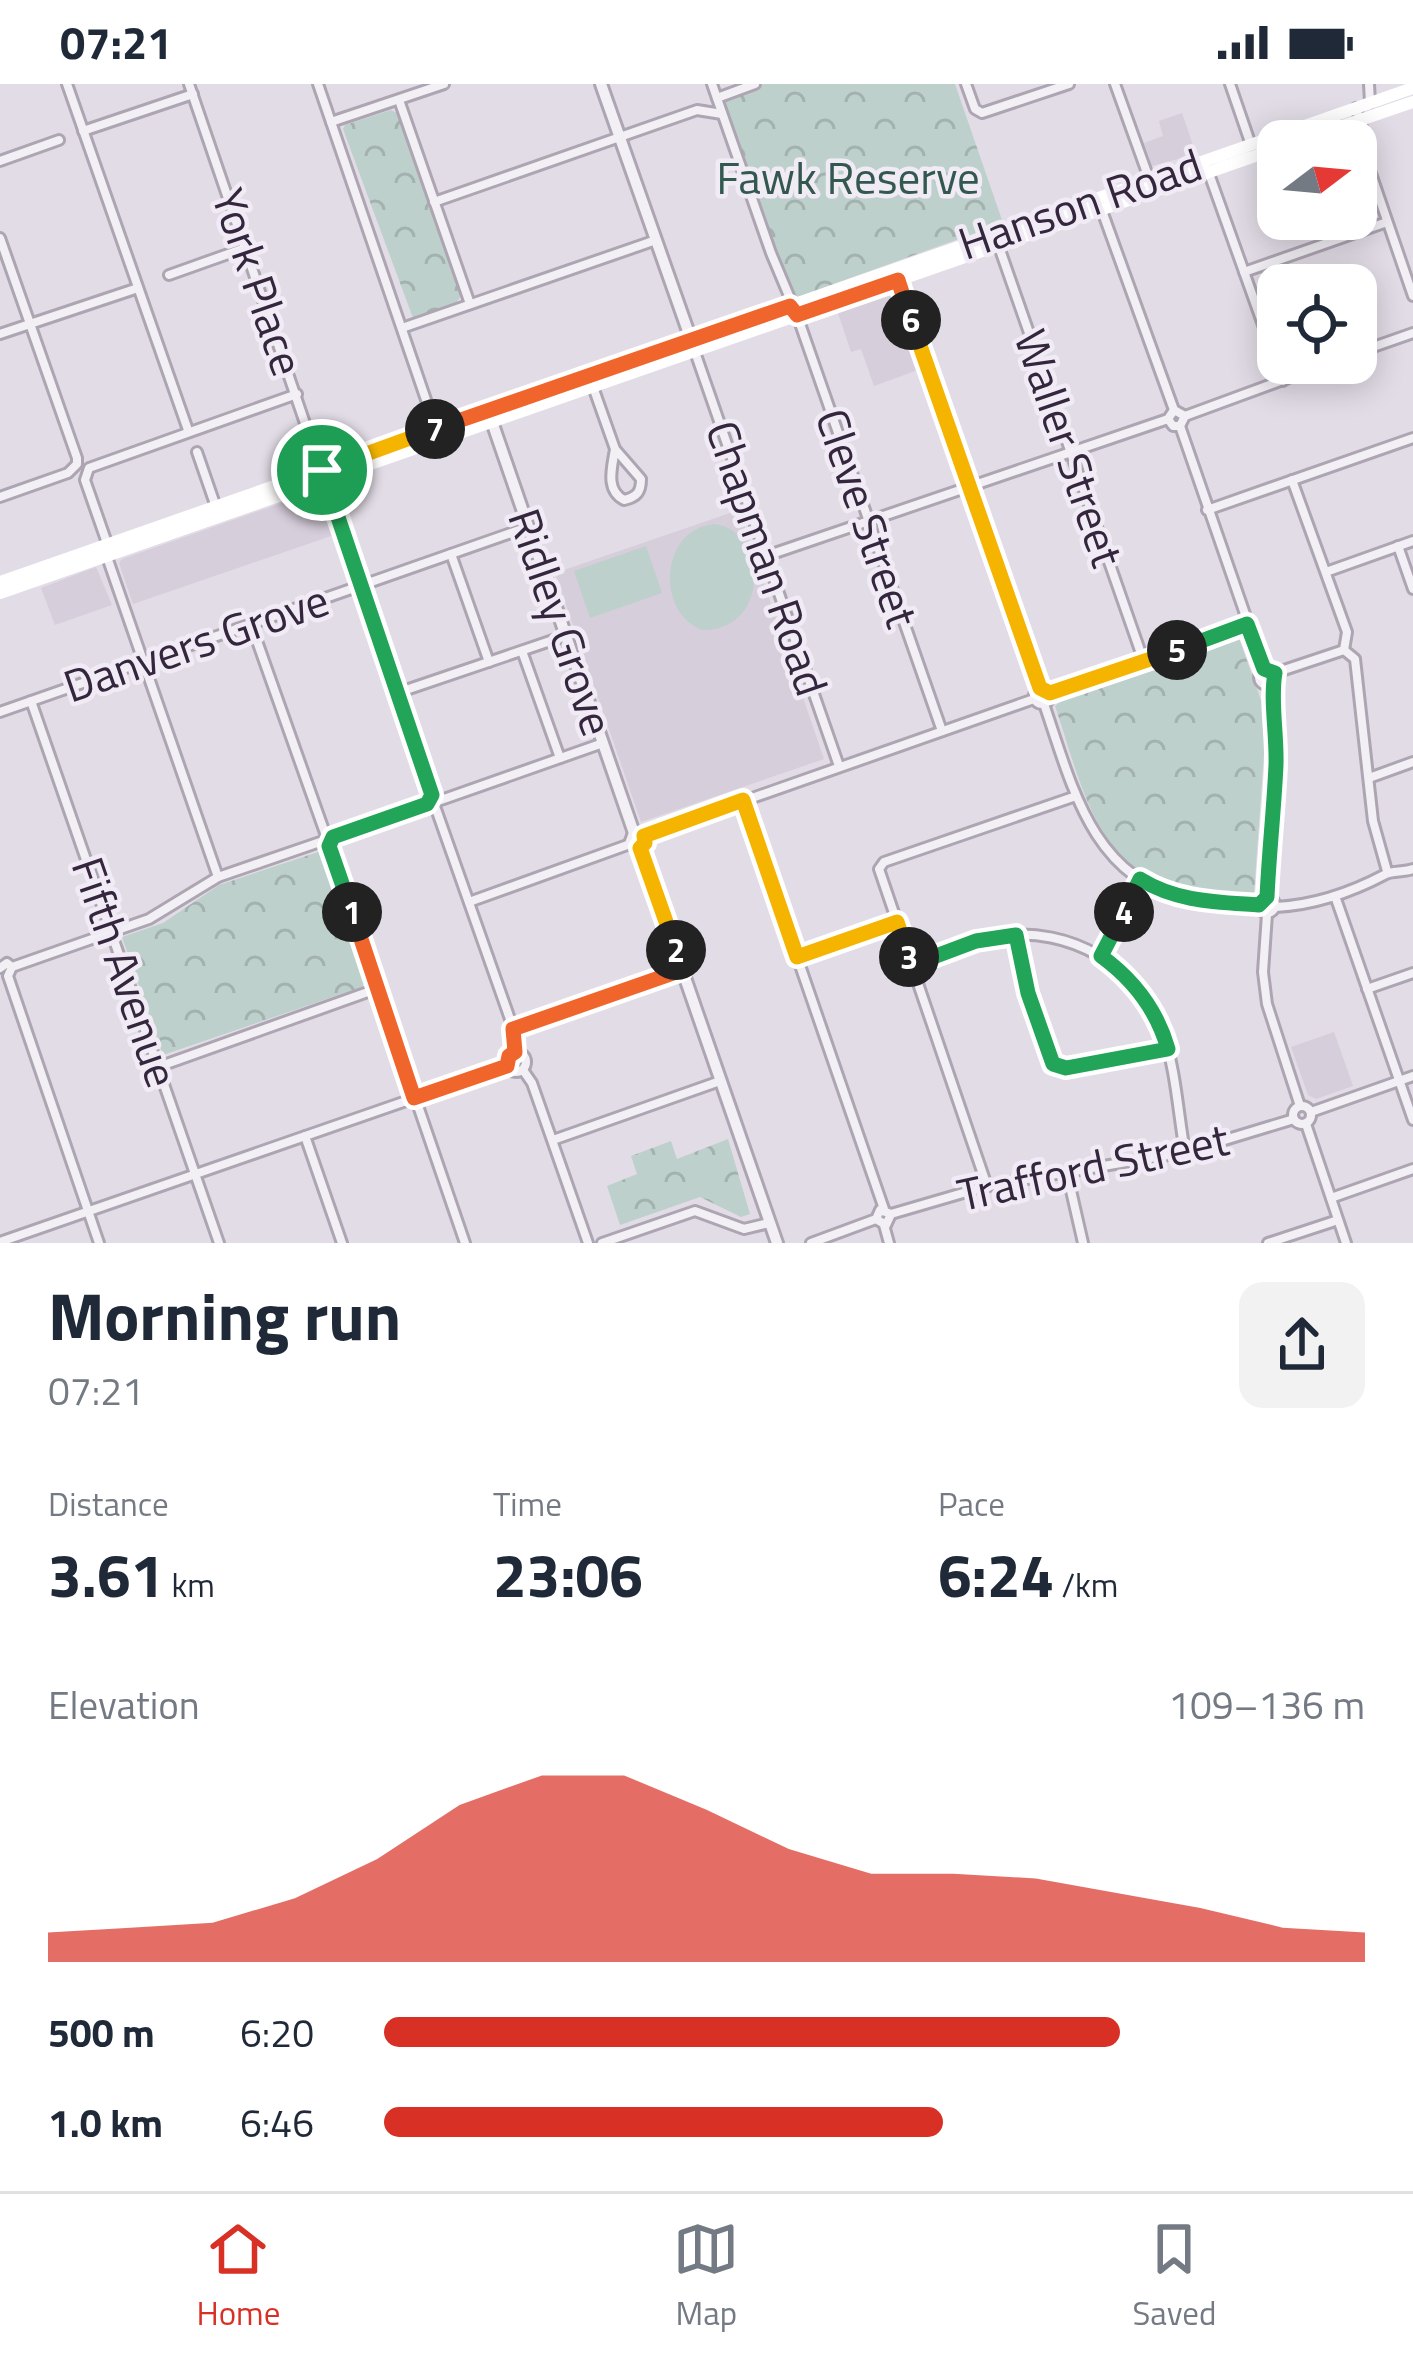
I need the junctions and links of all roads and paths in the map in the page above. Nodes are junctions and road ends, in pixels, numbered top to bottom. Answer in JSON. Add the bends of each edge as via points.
{"nodes":[{"id":1,"x":67,"y":84,"type":"edge"},
{"id":2,"x":318,"y":84,"type":"edge"},
{"id":3,"x":444,"y":84,"type":"edge"},
{"id":4,"x":602,"y":84,"type":"edge"},
{"id":5,"x":712,"y":84,"type":"edge"},
{"id":6,"x":755,"y":84,"type":"edge"},
{"id":7,"x":966,"y":84,"type":"edge"},
{"id":8,"x":1070,"y":84,"type":"edge"},
{"id":9,"x":1115,"y":84,"type":"edge"},
{"id":10,"x":1230,"y":84,"type":"edge"},
{"id":11,"x":1369,"y":84,"type":"edge"},
{"id":12,"x":1379,"y":84,"type":"edge"},
{"id":13,"x":1413,"y":88,"type":"edge"},
{"id":14,"x":191,"y":89,"type":"edge"},
{"id":15,"x":1389,"y":96,"type":"junction"},
{"id":16,"x":717,"y":98,"type":"junction"},
{"id":17,"x":399,"y":100,"type":"junction"},
{"id":18,"x":1413,"y":102,"type":"edge"},
{"id":19,"x":1356,"y":113,"type":"junction"},
{"id":20,"x":722,"y":114,"type":"junction"},
{"id":21,"x":1342,"y":120,"type":"edge"},
{"id":22,"x":1356,"y":120,"type":"edge"},
{"id":23,"x":1359,"y":120,"type":"edge"},
{"id":24,"x":331,"y":122,"type":"junction"},
{"id":25,"x":83,"y":131,"type":"junction"},
{"id":26,"x":620,"y":137,"type":"junction"},
{"id":27,"x":59,"y":140,"type":"dead end"},
{"id":28,"x":1253,"y":150,"type":"junction"},
{"id":29,"x":1257,"y":150,"type":"edge"},
{"id":30,"x":0,"y":161,"type":"edge"},
{"id":31,"x":1207,"y":167,"type":"junction"},
{"id":32,"x":1151,"y":186,"type":"junction"},
{"id":33,"x":1377,"y":192,"type":"edge"},
{"id":34,"x":434,"y":202,"type":"junction"},
{"id":35,"x":1100,"y":204,"type":"junction"},
{"id":36,"x":1387,"y":222,"type":"junction"},
{"id":37,"x":0,"y":238,"type":"edge"},
{"id":38,"x":656,"y":240,"type":"junction"},
{"id":39,"x":997,"y":240,"type":"junction"},
{"id":40,"x":245,"y":248,"type":"junction"},
{"id":41,"x":1244,"y":272,"type":"junction"},
{"id":42,"x":169,"y":275,"type":"dead end"},
{"id":43,"x":896,"y":275,"type":"junction"},
{"id":44,"x":138,"y":287,"type":"junction"},
{"id":45,"x":1413,"y":296,"type":"edge"},
{"id":46,"x":470,"y":304,"type":"junction"},
{"id":47,"x":1257,"y":308,"type":"edge"},
{"id":48,"x":794,"y":310,"type":"junction"},
{"id":49,"x":30,"y":324,"type":"junction"},
{"id":50,"x":403,"y":328,"type":"junction"},
{"id":51,"x":1413,"y":333,"type":"edge"},
{"id":52,"x":0,"y":334,"type":"edge"},
{"id":53,"x":693,"y":346,"type":"junction"},
{"id":54,"x":1377,"y":346,"type":"edge"},
{"id":55,"x":591,"y":381,"type":"junction"},
{"id":56,"x":1275,"y":384,"type":"edge"},
{"id":57,"x":297,"y":394,"type":"junction"},
{"id":58,"x":1171,"y":415,"type":"junction"},
{"id":59,"x":490,"y":416,"type":"junction"},
{"id":60,"x":1185,"y":416,"type":"junction"},
{"id":61,"x":1180,"y":426,"type":"junction"},
{"id":62,"x":188,"y":430,"type":"junction"},
{"id":63,"x":435,"y":435,"type":"junction"},
{"id":64,"x":1413,"y":438,"type":"edge"},
{"id":65,"x":615,"y":449,"type":"junction"},
{"id":66,"x":196,"y":452,"type":"dead end"},
{"id":67,"x":1071,"y":452,"type":"junction"},
{"id":68,"x":323,"y":475,"type":"junction"},
{"id":69,"x":1292,"y":480,"type":"junction"},
{"id":70,"x":970,"y":487,"type":"junction"},
{"id":71,"x":0,"y":497,"type":"edge"},
{"id":72,"x":1207,"y":510,"type":"junction"},
{"id":73,"x":217,"y":512,"type":"junction"},
{"id":74,"x":868,"y":522,"type":"junction"},
{"id":75,"x":528,"y":527,"type":"junction"},
{"id":76,"x":1413,"y":541,"type":"edge"},
{"id":77,"x":1398,"y":547,"type":"junction"},
{"id":78,"x":107,"y":550,"type":"junction"},
{"id":79,"x":451,"y":554,"type":"junction"},
{"id":80,"x":766,"y":556,"type":"junction"},
{"id":81,"x":1326,"y":572,"type":"junction"},
{"id":82,"x":360,"y":586,"type":"junction"},
{"id":83,"x":1,"y":588,"type":"edge"},
{"id":84,"x":1413,"y":589,"type":"edge"},
{"id":85,"x":251,"y":624,"type":"junction"},
{"id":86,"x":1247,"y":624,"type":"junction"},
{"id":87,"x":566,"y":636,"type":"junction"},
{"id":88,"x":1344,"y":650,"type":"junction"},
{"id":89,"x":522,"y":651,"type":"junction"},
{"id":90,"x":143,"y":662,"type":"junction"},
{"id":91,"x":489,"y":662,"type":"junction"},
{"id":92,"x":1144,"y":662,"type":"junction"},
{"id":93,"x":1264,"y":669,"type":"junction"},
{"id":94,"x":1275,"y":673,"type":"junction"},
{"id":95,"x":1269,"y":685,"type":"junction"},
{"id":96,"x":1040,"y":688,"type":"junction"},
{"id":97,"x":398,"y":693,"type":"junction"},
{"id":98,"x":1050,"y":693,"type":"junction"},
{"id":99,"x":1034,"y":699,"type":"junction"},
{"id":100,"x":31,"y":701,"type":"junction"},
{"id":101,"x":1044,"y":704,"type":"junction"},
{"id":102,"x":0,"y":712,"type":"edge"},
{"id":103,"x":942,"y":731,"type":"junction"},
{"id":104,"x":603,"y":743,"type":"junction"},
{"id":105,"x":560,"y":758,"type":"junction"},
{"id":106,"x":1413,"y":762,"type":"edge"},
{"id":107,"x":839,"y":766,"type":"junction"},
{"id":108,"x":1368,"y":778,"type":"junction"},
{"id":109,"x":1076,"y":796,"type":"junction"},
{"id":110,"x":743,"y":800,"type":"junction"},
{"id":111,"x":434,"y":802,"type":"junction"},
{"id":112,"x":327,"y":840,"type":"junction"},
{"id":113,"x":637,"y":840,"type":"junction"},
{"id":114,"x":1413,"y":869,"type":"edge"},
{"id":115,"x":1387,"y":871,"type":"junction"},
{"id":116,"x":218,"y":877,"type":"junction"},
{"id":117,"x":1140,"y":879,"type":"junction"},
{"id":118,"x":1335,"y":896,"type":"junction"},
{"id":119,"x":1267,"y":897,"type":"junction"},
{"id":120,"x":469,"y":902,"type":"junction"},
{"id":121,"x":1259,"y":905,"type":"junction"},
{"id":122,"x":1276,"y":907,"type":"junction"},
{"id":123,"x":1267,"y":914,"type":"junction"},
{"id":124,"x":897,"y":922,"type":"junction"},
{"id":125,"x":111,"y":933,"type":"junction"},
{"id":126,"x":1016,"y":935,"type":"junction"},
{"id":127,"x":0,"y":952,"type":"edge"},
{"id":128,"x":1101,"y":956,"type":"junction"},
{"id":129,"x":797,"y":957,"type":"junction"},
{"id":130,"x":912,"y":965,"type":"junction"},
{"id":131,"x":4,"y":969,"type":"edge"},
{"id":132,"x":682,"y":970,"type":"junction"},
{"id":133,"x":1413,"y":974,"type":"edge"},
{"id":134,"x":379,"y":988,"type":"junction"},
{"id":135,"x":1367,"y":989,"type":"junction"},
{"id":136,"x":513,"y":1029,"type":"junction"},
{"id":137,"x":1168,"y":1049,"type":"junction"},
{"id":138,"x":515,"y":1052,"type":"junction"},
{"id":139,"x":158,"y":1066,"type":"junction"},
{"id":140,"x":507,"y":1066,"type":"junction"},
{"id":141,"x":524,"y":1070,"type":"junction"},
{"id":142,"x":1413,"y":1076,"type":"edge"},
{"id":143,"x":720,"y":1081,"type":"junction"},
{"id":144,"x":1399,"y":1081,"type":"junction"},
{"id":145,"x":414,"y":1098,"type":"junction"},
{"id":146,"x":1300,"y":1106,"type":"junction"},
{"id":147,"x":1311,"y":1112,"type":"junction"},
{"id":148,"x":1294,"y":1118,"type":"junction"},
{"id":149,"x":1413,"y":1120,"type":"edge"},
{"id":150,"x":1306,"y":1124,"type":"junction"},
{"id":151,"x":304,"y":1136,"type":"junction"},
{"id":152,"x":553,"y":1140,"type":"junction"},
{"id":153,"x":1185,"y":1152,"type":"junction"},
{"id":154,"x":1413,"y":1169,"type":"edge"},
{"id":155,"x":1067,"y":1173,"type":"junction"},
{"id":156,"x":195,"y":1174,"type":"junction"},
{"id":157,"x":987,"y":1186,"type":"junction"},
{"id":158,"x":1330,"y":1198,"type":"junction"},
{"id":159,"x":887,"y":1211,"type":"junction"},
{"id":160,"x":88,"y":1212,"type":"junction"},
{"id":161,"x":1338,"y":1220,"type":"junction"},
{"id":162,"x":880,"y":1222,"type":"junction"},
{"id":163,"x":769,"y":1223,"type":"junction"},
{"id":164,"x":0,"y":1243,"type":"edge"},
{"id":165,"x":99,"y":1243,"type":"edge"},
{"id":166,"x":218,"y":1243,"type":"edge"},
{"id":167,"x":342,"y":1243,"type":"edge"},
{"id":168,"x":465,"y":1243,"type":"edge"},
{"id":169,"x":588,"y":1243,"type":"edge"},
{"id":170,"x":602,"y":1243,"type":"edge"},
{"id":171,"x":776,"y":1243,"type":"edge"},
{"id":172,"x":811,"y":1243,"type":"edge"},
{"id":173,"x":890,"y":1243,"type":"edge"},
{"id":174,"x":1083,"y":1243,"type":"edge"},
{"id":175,"x":1268,"y":1243,"type":"edge"},
{"id":176,"x":1346,"y":1243,"type":"edge"}],
"edges":[{"from":1,"to":25,"type":"street"},
{"from":2,"to":24,"type":"street"},
{"from":3,"to":17,"type":"street"},
{"from":4,"to":26,"type":"street"},
{"from":5,"to":16,"type":"street","name":"Cleve Street"},
{"from":6,"to":16,"type":"street"},
{"from":7,"to":8,"type":"street","via":[[982,113]]},
{"from":9,"to":32,"type":"street"},
{"from":10,"to":28,"type":"street"},
{"from":11,"to":19,"type":"street"},
{"from":12,"to":15,"type":"street"},
{"from":13,"to":15,"type":"main road","name":"Hanson Road"},
{"from":14,"to":25,"type":"street"},
{"from":14,"to":40,"type":"street","name":"York Place"},
{"from":15,"to":19,"type":"main road","name":"Hanson Road"},
{"from":16,"to":20,"type":"street","name":"Cleve Street"},
{"from":17,"to":24,"type":"street"},
{"from":17,"to":34,"type":"street"},
{"from":18,"to":19,"type":"main road","name":"Hanson Road"},
{"from":19,"to":21,"type":"main road","name":"Hanson Road"},
{"from":19,"to":22,"type":"street"},
{"from":19,"to":23,"type":"street"},
{"from":19,"to":28,"type":"main road","name":"Hanson Road"},
{"from":20,"to":26,"type":"street","via":[[697,110]]},
{"from":20,"to":48,"type":"street","name":"Cleve Street"},
{"from":24,"to":50,"type":"street"},
{"from":25,"to":44,"type":"street"},
{"from":26,"to":34,"type":"street"},
{"from":26,"to":38,"type":"street"},
{"from":27,"to":30,"type":"street"},
{"from":28,"to":29,"type":"main road","name":"Hanson Road"},
{"from":28,"to":31,"type":"main road","name":"Hanson Road"},
{"from":31,"to":32,"type":"main road","name":"Hanson Road"},
{"from":31,"to":41,"type":"street"},
{"from":32,"to":35,"type":"main road","name":"Hanson Road"},
{"from":33,"to":36,"type":"street"},
{"from":34,"to":46,"type":"street"},
{"from":35,"to":39,"type":"main road","name":"Hanson Road"},
{"from":35,"to":58,"type":"street"},
{"from":36,"to":41,"type":"street"},
{"from":36,"to":45,"type":"street"},
{"from":37,"to":49,"type":"street"},
{"from":38,"to":46,"type":"street"},
{"from":38,"to":53,"type":"street"},
{"from":39,"to":43,"type":"main road","name":"Hanson Road"},
{"from":39,"to":67,"type":"street","name":"Waller Street"},
{"from":40,"to":42,"type":"street"},
{"from":40,"to":57,"type":"street","name":"York Place"},
{"from":41,"to":47,"type":"street"},
{"from":43,"to":48,"type":"main road","name":"Hanson Road"},
{"from":43,"to":70,"type":"street"},
{"from":44,"to":49,"type":"street"},
{"from":44,"to":62,"type":"street"},
{"from":46,"to":50,"type":"street"},
{"from":48,"to":53,"type":"main road","name":"Hanson Road"},
{"from":48,"to":74,"type":"street","name":"Cleve Street"},
{"from":49,"to":52,"type":"street"},
{"from":49,"to":71,"type":"street","via":[[77,464]]},
{"from":50,"to":63,"type":"street"},
{"from":51,"to":54,"type":"street"},
{"from":53,"to":55,"type":"main road","name":"Hanson Road"},
{"from":53,"to":80,"type":"street","name":"Chapman Road"},
{"from":55,"to":59,"type":"main road","name":"Hanson Road"},
{"from":55,"to":65,"type":"street"},
{"from":56,"to":60,"type":"street"},
{"from":57,"to":62,"type":"street"},
{"from":57,"to":68,"type":"street","name":"York Place"},
{"from":58,"to":60,"type":"street"},
{"from":58,"to":61,"type":"street"},
{"from":58,"to":67,"type":"street"},
{"from":59,"to":63,"type":"main road","name":"Hanson Road"},
{"from":59,"to":75,"type":"street","name":"Ridley Grove"},
{"from":60,"to":61,"type":"street"},
{"from":61,"to":72,"type":"street"},
{"from":62,"to":78,"type":"street","via":[[86,471]]},
{"from":63,"to":68,"type":"main road","name":"Hanson Road"},
{"from":64,"to":69,"type":"street"},
{"from":65,"to":65,"type":"street","via":[[641,479],[641,489],[624,500],[611,485]]},
{"from":66,"to":73,"type":"street"},
{"from":67,"to":70,"type":"street"},
{"from":67,"to":92,"type":"street","name":"Waller Street"},
{"from":68,"to":73,"type":"main road","name":"Hanson Road"},
{"from":68,"to":82,"type":"street","name":"York Place"},
{"from":69,"to":72,"type":"street"},
{"from":69,"to":81,"type":"street"},
{"from":70,"to":74,"type":"street"},
{"from":70,"to":96,"type":"street"},
{"from":72,"to":86,"type":"street"},
{"from":73,"to":78,"type":"main road","name":"Hanson Road"},
{"from":74,"to":80,"type":"street"},
{"from":74,"to":103,"type":"street","name":"Cleve Street"},
{"from":75,"to":79,"type":"street","name":"Danvers Grove"},
{"from":75,"to":87,"type":"street","name":"Ridley Grove"},
{"from":76,"to":77,"type":"street"},
{"from":77,"to":81,"type":"street"},
{"from":77,"to":84,"type":"street"},
{"from":78,"to":83,"type":"main road","name":"Hanson Road"},
{"from":78,"to":90,"type":"street"},
{"from":79,"to":82,"type":"street","name":"Danvers Grove"},
{"from":79,"to":91,"type":"street"},
{"from":80,"to":107,"type":"street","name":"Chapman Road"},
{"from":81,"to":88,"type":"street","via":[[1347,632]]},
{"from":82,"to":85,"type":"street","name":"Danvers Grove"},
{"from":82,"to":97,"type":"street","name":"York Place"},
{"from":85,"to":90,"type":"street","name":"Danvers Grove"},
{"from":85,"to":112,"type":"street"},
{"from":86,"to":92,"type":"street"},
{"from":86,"to":93,"type":"street"},
{"from":87,"to":89,"type":"street"},
{"from":87,"to":104,"type":"street","name":"Ridley Grove"},
{"from":88,"to":94,"type":"street"},
{"from":88,"to":108,"type":"street","via":[[1355,659]]},
{"from":89,"to":91,"type":"street"},
{"from":89,"to":105,"type":"street"},
{"from":90,"to":100,"type":"street","name":"Danvers Grove"},
{"from":90,"to":116,"type":"street"},
{"from":91,"to":97,"type":"street"},
{"from":92,"to":98,"type":"street"},
{"from":93,"to":94,"type":"street"},
{"from":93,"to":95,"type":"street","via":[[1258,678]]},
{"from":94,"to":95,"type":"street"},
{"from":95,"to":119,"type":"street","via":[[1276,763]]},
{"from":96,"to":98,"type":"street"},
{"from":96,"to":99,"type":"street"},
{"from":97,"to":111,"type":"street","name":"York Place"},
{"from":98,"to":101,"type":"street"},
{"from":99,"to":101,"type":"street"},
{"from":99,"to":103,"type":"street"},
{"from":100,"to":102,"type":"street","name":"Danvers Grove"},
{"from":100,"to":125,"type":"street","name":"Fifth Avenue"},
{"from":101,"to":109,"type":"street"},
{"from":103,"to":107,"type":"street"},
{"from":104,"to":105,"type":"street"},
{"from":104,"to":113,"type":"street","name":"Ridley Grove"},
{"from":105,"to":111,"type":"street"},
{"from":106,"to":108,"type":"street"},
{"from":107,"to":110,"type":"street"},
{"from":108,"to":115,"type":"street"},
{"from":109,"to":117,"type":"street","via":[[1099,842]]},
{"from":109,"to":124,"type":"street","via":[[884,862],[881,879]]},
{"from":110,"to":113,"type":"street"},
{"from":110,"to":129,"type":"street"},
{"from":111,"to":112,"type":"street"},
{"from":111,"to":120,"type":"street","name":"York Place"},
{"from":112,"to":116,"type":"street"},
{"from":112,"to":134,"type":"street"},
{"from":113,"to":120,"type":"street"},
{"from":113,"to":132,"type":"street","name":"Ridley Grove"},
{"from":114,"to":115,"type":"street"},
{"from":115,"to":118,"type":"street"},
{"from":116,"to":125,"type":"street","via":[[157,916]]},
{"from":117,"to":121,"type":"street","via":[[1184,898]]},
{"from":117,"to":128,"type":"street"},
{"from":118,"to":122,"type":"street"},
{"from":118,"to":135,"type":"street"},
{"from":119,"to":121,"type":"street"},
{"from":119,"to":122,"type":"street"},
{"from":120,"to":136,"type":"street","name":"York Place"},
{"from":121,"to":123,"type":"street"},
{"from":122,"to":123,"type":"street"},
{"from":123,"to":146,"type":"street","via":[[1267,1004]]},
{"from":124,"to":129,"type":"street"},
{"from":124,"to":130,"type":"street"},
{"from":125,"to":131,"type":"street"},
{"from":125,"to":139,"type":"street","name":"Fifth Avenue"},
{"from":126,"to":128,"type":"street","via":[[1065,940]]},
{"from":126,"to":130,"type":"street"},
{"from":126,"to":137,"type":"street","via":[[1053,1064]]},
{"from":127,"to":131,"type":"street"},
{"from":128,"to":137,"type":"street","via":[[1142,995]]},
{"from":129,"to":159,"type":"street"},
{"from":130,"to":157,"type":"street"},
{"from":131,"to":160,"type":"street"},
{"from":132,"to":136,"type":"street"},
{"from":132,"to":143,"type":"street","name":"Ridley Grove"},
{"from":133,"to":135,"type":"street"},
{"from":134,"to":139,"type":"street"},
{"from":134,"to":145,"type":"street"},
{"from":135,"to":144,"type":"street"},
{"from":136,"to":138,"type":"street","name":"York Place"},
{"from":137,"to":153,"type":"street"},
{"from":138,"to":140,"type":"street"},
{"from":138,"to":141,"type":"street","via":[[526,1060]]},
{"from":139,"to":156,"type":"street","name":"Fifth Avenue"},
{"from":140,"to":141,"type":"street"},
{"from":140,"to":145,"type":"street"},
{"from":141,"to":152,"type":"street"},
{"from":142,"to":144,"type":"street"},
{"from":143,"to":152,"type":"street"},
{"from":143,"to":163,"type":"street","name":"Ridley Grove"},
{"from":144,"to":147,"type":"street"},
{"from":144,"to":149,"type":"street"},
{"from":145,"to":151,"type":"street"},
{"from":145,"to":168,"type":"street"},
{"from":146,"to":147,"type":"street"},
{"from":146,"to":148,"type":"street"},
{"from":147,"to":150,"type":"street"},
{"from":148,"to":150,"type":"street"},
{"from":148,"to":153,"type":"street","name":"Trafford Street"},
{"from":150,"to":158,"type":"street"},
{"from":151,"to":156,"type":"street"},
{"from":151,"to":167,"type":"street"},
{"from":152,"to":169,"type":"street"},
{"from":153,"to":155,"type":"street","name":"Trafford Street"},
{"from":154,"to":158,"type":"street"},
{"from":155,"to":157,"type":"street","name":"Trafford Street"},
{"from":155,"to":174,"type":"street"},
{"from":156,"to":160,"type":"street"},
{"from":156,"to":166,"type":"street","name":"Fifth Avenue"},
{"from":157,"to":159,"type":"street","name":"Trafford Street"},
{"from":158,"to":161,"type":"street"},
{"from":159,"to":162,"type":"street","via":[[891,1221]]},
{"from":160,"to":164,"type":"street"},
{"from":160,"to":165,"type":"street"},
{"from":161,"to":175,"type":"street"},
{"from":161,"to":176,"type":"street"},
{"from":162,"to":172,"type":"street"},
{"from":162,"to":173,"type":"street"},
{"from":163,"to":170,"type":"street","via":[[744,1229],[695,1210]]},
{"from":163,"to":171,"type":"street","name":"Ridley Grove"}]}
